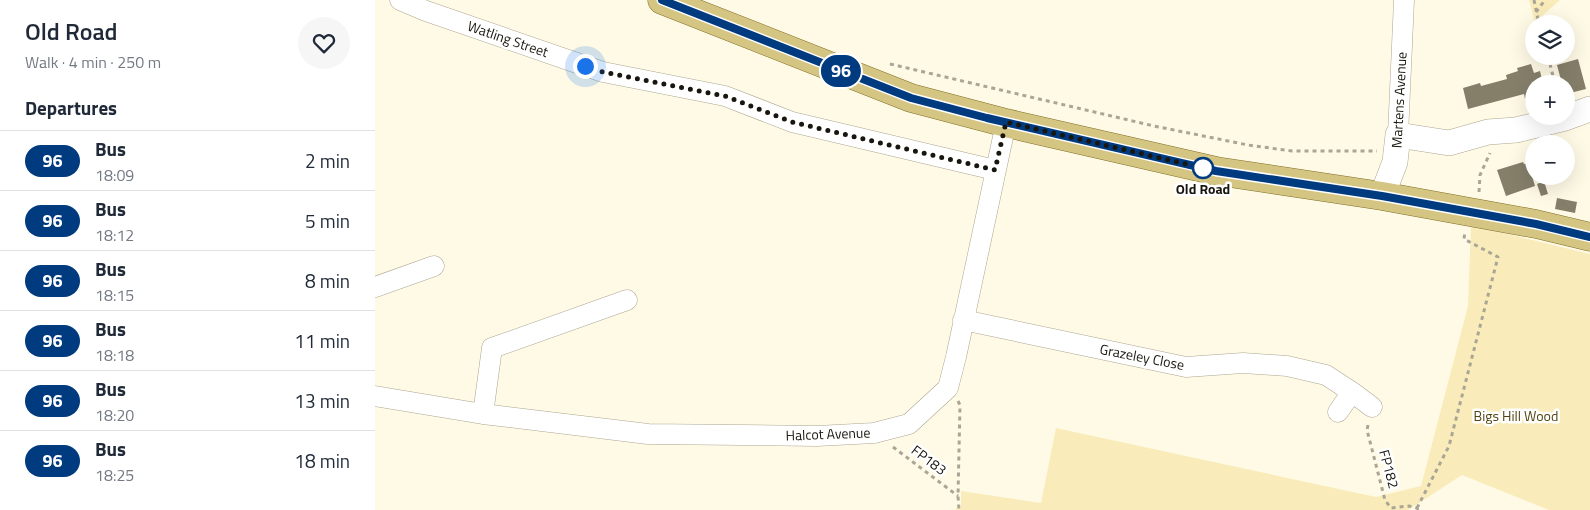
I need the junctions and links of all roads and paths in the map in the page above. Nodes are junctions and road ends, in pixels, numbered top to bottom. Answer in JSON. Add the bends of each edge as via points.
{"nodes":[{"id":1,"x":400,"y":0,"type":"edge"},
{"id":2,"x":662,"y":0,"type":"edge"},
{"id":3,"x":1404,"y":0,"type":"edge"},
{"id":4,"x":1534,"y":0,"type":"edge"},
{"id":5,"x":1545,"y":0,"type":"edge"},
{"id":6,"x":1536,"y":13,"type":"joint"},
{"id":7,"x":881,"y":61,"type":"dead end"},
{"id":8,"x":1590,"y":109,"type":"edge"},
{"id":9,"x":1006,"y":122,"type":"junction"},
{"id":10,"x":1488,"y":132,"type":"junction"},
{"id":11,"x":1397,"y":143,"type":"junction"},
{"id":12,"x":995,"y":170,"type":"junction"},
{"id":13,"x":1382,"y":196,"type":"junction"},
{"id":14,"x":1477,"y":214,"type":"junction"},
{"id":15,"x":1590,"y":237,"type":"edge"},
{"id":16,"x":435,"y":266,"type":"dead end"},
{"id":17,"x":375,"y":288,"type":"edge"},
{"id":18,"x":627,"y":300,"type":"dead end"},
{"id":19,"x":963,"y":320,"type":"junction"},
{"id":20,"x":948,"y":388,"type":"junction"},
{"id":21,"x":1352,"y":392,"type":"junction"},
{"id":22,"x":375,"y":396,"type":"edge"},
{"id":23,"x":1372,"y":407,"type":"joint"},
{"id":24,"x":1338,"y":412,"type":"dead end"},
{"id":25,"x":483,"y":414,"type":"junction"},
{"id":26,"x":875,"y":433,"type":"junction"},
{"id":27,"x":958,"y":496,"type":"junction"},
{"id":28,"x":1389,"y":509,"type":"edge"},
{"id":29,"x":1417,"y":509,"type":"edge"},
{"id":30,"x":959,"y":510,"type":"edge"}],
"edges":[{"from":1,"to":12,"type":"street","name":"Watling Street","via":[[603,72],[725,96],[792,122]]},
{"from":2,"to":9,"type":"main road","via":[[911,98]]},
{"from":3,"to":11,"type":"street","name":"Martens Avenue"},
{"from":4,"to":6,"type":"path"},
{"from":5,"to":6,"type":"path"},
{"from":7,"to":11,"type":"path","via":[[1153,126],[1248,145],[1292,151]]},
{"from":8,"to":10,"type":"street","via":[[1516,130]]},
{"from":9,"to":12,"type":"street"},
{"from":9,"to":13,"type":"main road","via":[[1216,171]]},
{"from":10,"to":11,"type":"street","via":[[1448,129]]},
{"from":10,"to":14,"type":"path","via":[[1490,155],[1480,175]]},
{"from":11,"to":13,"type":"street","name":"Martens Avenue","via":[[1395,162]]},
{"from":12,"to":19,"type":"street"},
{"from":13,"to":14,"type":"main road"},
{"from":14,"to":15,"type":"main road"},
{"from":14,"to":29,"type":"path","via":[[1475,228],[1465,230],[1464,239],[1498,258],[1449,446]]},
{"from":16,"to":17,"type":"street"},
{"from":18,"to":25,"type":"street","via":[[492,348]]},
{"from":19,"to":20,"type":"street"},
{"from":19,"to":21,"type":"street","name":"Grazeley Close","via":[[1185,367],[1243,363],[1287,366],[1325,375]]},
{"from":20,"to":26,"type":"street","name":"Halcot Avenue","via":[[909,424]]},
{"from":20,"to":27,"type":"path","via":[[960,405]]},
{"from":21,"to":23,"type":"street","name":"Grazeley Close"},
{"from":21,"to":24,"type":"street"},
{"from":22,"to":25,"type":"street","name":"Halcot Avenue"},
{"from":23,"to":28,"type":"path","name":"FP182","via":[[1367,430]]},
{"from":25,"to":26,"type":"street","name":"Halcot Avenue","via":[[649,434],[817,436]]},
{"from":26,"to":27,"type":"path","name":"FP183"},
{"from":27,"to":30,"type":"path"},
{"from":28,"to":29,"type":"path","name":"FP182","via":[[1409,506]]}]}
